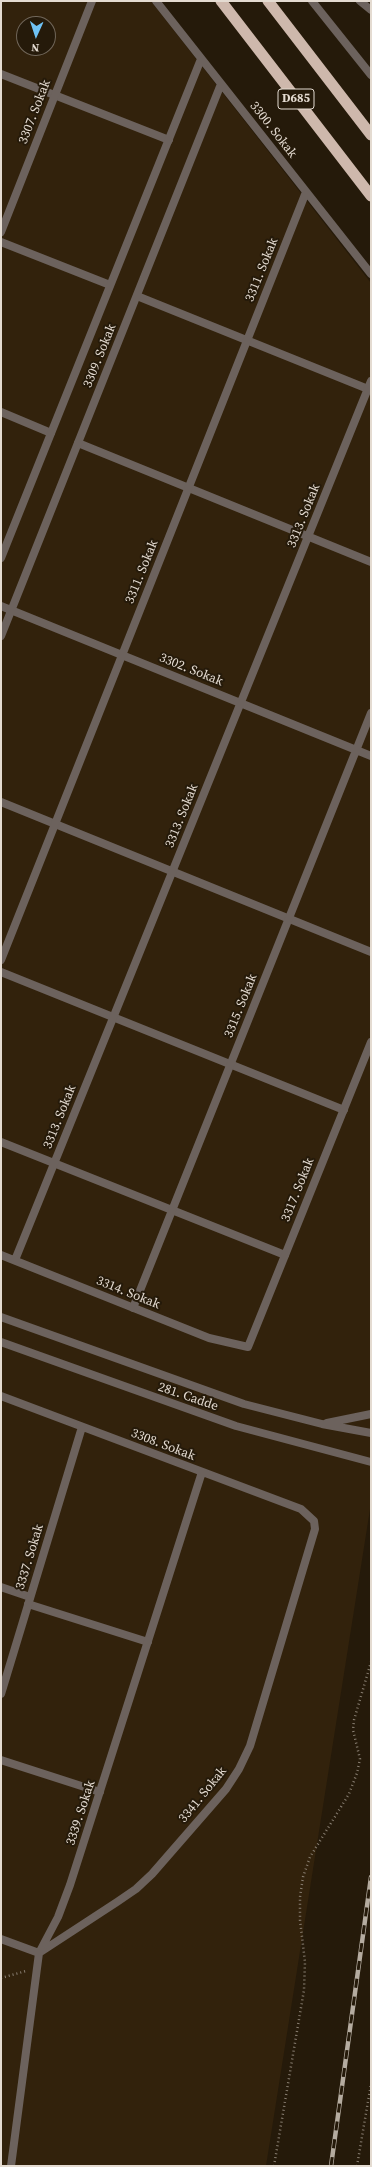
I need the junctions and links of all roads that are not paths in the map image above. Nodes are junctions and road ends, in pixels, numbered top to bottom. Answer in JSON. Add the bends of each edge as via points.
{"nodes":[{"id":1,"x":92,"y":1,"type":"edge"},
{"id":2,"x":156,"y":1,"type":"edge"},
{"id":3,"x":221,"y":1,"type":"edge"},
{"id":4,"x":268,"y":1,"type":"edge"},
{"id":5,"x":312,"y":1,"type":"edge"},
{"id":6,"x":360,"y":1,"type":"edge"},
{"id":7,"x":371,"y":10,"type":"edge"},
{"id":8,"x":201,"y":59,"type":"junction"},
{"id":9,"x":1,"y":74,"type":"edge"},
{"id":10,"x":371,"y":75,"type":"edge"},
{"id":11,"x":221,"y":84,"type":"junction"},
{"id":12,"x":55,"y":95,"type":"junction"},
{"id":13,"x":371,"y":135,"type":"edge"},
{"id":14,"x":169,"y":140,"type":"junction"},
{"id":15,"x":306,"y":192,"type":"junction"},
{"id":16,"x":371,"y":196,"type":"edge"},
{"id":17,"x":1,"y":232,"type":"edge"},
{"id":18,"x":1,"y":242,"type":"edge"},
{"id":19,"x":371,"y":274,"type":"edge"},
{"id":20,"x":110,"y":286,"type":"junction"},
{"id":21,"x":137,"y":296,"type":"junction"},
{"id":22,"x":247,"y":341,"type":"junction"},
{"id":23,"x":370,"y":385,"type":"edge"},
{"id":24,"x":1,"y":412,"type":"edge"},
{"id":25,"x":51,"y":433,"type":"junction"},
{"id":26,"x":78,"y":443,"type":"junction"},
{"id":27,"x":189,"y":488,"type":"junction"},
{"id":28,"x":308,"y":537,"type":"junction"},
{"id":29,"x":1,"y":558,"type":"edge"},
{"id":30,"x":371,"y":562,"type":"edge"},
{"id":31,"x":1,"y":606,"type":"edge"},
{"id":32,"x":11,"y":610,"type":"junction"},
{"id":33,"x":1,"y":636,"type":"edge"},
{"id":34,"x":122,"y":655,"type":"junction"},
{"id":35,"x":241,"y":703,"type":"junction"},
{"id":36,"x":371,"y":713,"type":"edge"},
{"id":37,"x":356,"y":750,"type":"junction"},
{"id":38,"x":371,"y":756,"type":"edge"},
{"id":39,"x":1,"y":802,"type":"edge"},
{"id":40,"x":55,"y":824,"type":"junction"},
{"id":41,"x":173,"y":872,"type":"junction"},
{"id":42,"x":289,"y":918,"type":"junction"},
{"id":43,"x":371,"y":952,"type":"edge"},
{"id":44,"x":1,"y":960,"type":"edge"},
{"id":45,"x":1,"y":972,"type":"edge"},
{"id":46,"x":114,"y":1017,"type":"junction"},
{"id":47,"x":371,"y":1042,"type":"edge"},
{"id":48,"x":231,"y":1064,"type":"junction"},
{"id":49,"x":344,"y":1110,"type":"junction"},
{"id":50,"x":1,"y":1142,"type":"edge"},
{"id":51,"x":55,"y":1163,"type":"junction"},
{"id":52,"x":173,"y":1210,"type":"junction"},
{"id":53,"x":1,"y":1255,"type":"edge"},
{"id":54,"x":285,"y":1255,"type":"junction"},
{"id":55,"x":15,"y":1260,"type":"junction"},
{"id":56,"x":134,"y":1308,"type":"junction"},
{"id":57,"x":1,"y":1317,"type":"edge"},
{"id":58,"x":1,"y":1342,"type":"edge"},
{"id":59,"x":248,"y":1348,"type":"joint"},
{"id":60,"x":1,"y":1396,"type":"edge"},
{"id":61,"x":371,"y":1414,"type":"edge"},
{"id":62,"x":322,"y":1424,"type":"junction"},
{"id":63,"x":82,"y":1427,"type":"junction"},
{"id":64,"x":371,"y":1433,"type":"edge"},
{"id":65,"x":371,"y":1462,"type":"edge"},
{"id":66,"x":202,"y":1472,"type":"junction"},
{"id":67,"x":314,"y":1521,"type":"joint"},
{"id":68,"x":1,"y":1587,"type":"edge"},
{"id":69,"x":29,"y":1600,"type":"junction"},
{"id":70,"x":148,"y":1642,"type":"junction"},
{"id":71,"x":1,"y":1694,"type":"edge"},
{"id":72,"x":1,"y":1760,"type":"edge"},
{"id":73,"x":100,"y":1792,"type":"junction"},
{"id":74,"x":1,"y":1939,"type":"edge"},
{"id":75,"x":39,"y":1953,"type":"junction"},
{"id":76,"x":11,"y":2166,"type":"edge"}],
"edges":[{"from":1,"to":12,"type":"street","name":"3307. Sokak"},
{"from":2,"to":8,"type":"street","name":"3300. Sokak"},
{"from":3,"to":16,"type":"highway","number":"D685"},
{"from":4,"to":13,"type":"highway","number":"D685"},
{"from":5,"to":10,"type":"street"},
{"from":6,"to":7,"type":"street"},
{"from":8,"to":11,"type":"street","name":"3300. Sokak"},
{"from":8,"to":14,"type":"street","name":"3309. Sokak"},
{"from":9,"to":12,"type":"street"},
{"from":11,"to":15,"type":"street","name":"3300. Sokak"},
{"from":11,"to":21,"type":"street","name":"3309. Sokak"},
{"from":12,"to":14,"type":"street"},
{"from":12,"to":17,"type":"street","name":"3307. Sokak"},
{"from":14,"to":20,"type":"street","name":"3309. Sokak"},
{"from":15,"to":19,"type":"street","name":"3300. Sokak"},
{"from":15,"to":22,"type":"street","name":"3311. Sokak"},
{"from":18,"to":20,"type":"street"},
{"from":20,"to":25,"type":"street","name":"3309. Sokak"},
{"from":21,"to":22,"type":"street"},
{"from":21,"to":26,"type":"street","name":"3309. Sokak"},
{"from":22,"to":23,"type":"street"},
{"from":22,"to":27,"type":"street","name":"3311. Sokak"},
{"from":23,"to":28,"type":"street","name":"3313. Sokak"},
{"from":24,"to":25,"type":"street"},
{"from":25,"to":29,"type":"street","name":"3309. Sokak"},
{"from":26,"to":27,"type":"street"},
{"from":26,"to":32,"type":"street","name":"3309. Sokak"},
{"from":27,"to":28,"type":"street"},
{"from":27,"to":34,"type":"street","name":"3311. Sokak"},
{"from":28,"to":30,"type":"street"},
{"from":28,"to":35,"type":"street","name":"3313. Sokak"},
{"from":31,"to":32,"type":"street","name":"3302. Sokak"},
{"from":32,"to":33,"type":"street","name":"3309. Sokak"},
{"from":32,"to":34,"type":"street","name":"3302. Sokak"},
{"from":34,"to":35,"type":"street","name":"3302. Sokak"},
{"from":34,"to":40,"type":"street","name":"3311. Sokak"},
{"from":35,"to":37,"type":"street","name":"3302. Sokak"},
{"from":35,"to":41,"type":"street","name":"3313. Sokak"},
{"from":36,"to":37,"type":"street","name":"3315. Sokak"},
{"from":37,"to":38,"type":"street","name":"3302. Sokak"},
{"from":37,"to":42,"type":"street","name":"3315. Sokak"},
{"from":39,"to":40,"type":"street"},
{"from":40,"to":41,"type":"street"},
{"from":40,"to":44,"type":"street","name":"3311. Sokak"},
{"from":41,"to":42,"type":"street"},
{"from":41,"to":46,"type":"street","name":"3313. Sokak"},
{"from":42,"to":43,"type":"street"},
{"from":42,"to":48,"type":"street","name":"3315. Sokak"},
{"from":45,"to":46,"type":"street"},
{"from":46,"to":48,"type":"street"},
{"from":46,"to":51,"type":"street","name":"3313. Sokak"},
{"from":47,"to":49,"type":"street","name":"3317. Sokak"},
{"from":48,"to":49,"type":"street"},
{"from":48,"to":52,"type":"street","name":"3315. Sokak"},
{"from":49,"to":54,"type":"street","name":"3317. Sokak"},
{"from":50,"to":51,"type":"street"},
{"from":51,"to":52,"type":"street"},
{"from":51,"to":55,"type":"street","name":"3313. Sokak"},
{"from":52,"to":54,"type":"street"},
{"from":52,"to":56,"type":"street","name":"3315. Sokak"},
{"from":53,"to":55,"type":"street","name":"3314. Sokak"},
{"from":54,"to":59,"type":"street","name":"3317. Sokak"},
{"from":55,"to":56,"type":"street","name":"3314. Sokak"},
{"from":56,"to":59,"type":"street","name":"3314. Sokak","via":[[209,1338]]},
{"from":57,"to":62,"type":"street","name":"281. Cadde","via":[[198,1389]]},
{"from":58,"to":65,"type":"street","name":"281. Cadde","via":[[236,1426]]},
{"from":60,"to":63,"type":"street","name":"3308. Sokak"},
{"from":61,"to":62,"type":"street"},
{"from":62,"to":64,"type":"street","name":"281. Cadde"},
{"from":63,"to":66,"type":"street","name":"3308. Sokak"},
{"from":63,"to":69,"type":"street","name":"3337. Sokak"},
{"from":66,"to":67,"type":"street","name":"3308. Sokak","via":[[300,1509]]},
{"from":66,"to":70,"type":"street","name":"3339. Sokak"},
{"from":67,"to":75,"type":"street","name":"3341. Sokak","via":[[315,1529],[310,1547],[250,1746],[239,1769],[226,1789],[141,1884]]},
{"from":68,"to":69,"type":"street"},
{"from":69,"to":70,"type":"street"},
{"from":69,"to":71,"type":"street","name":"3337. Sokak"},
{"from":70,"to":73,"type":"street","name":"3339. Sokak"},
{"from":72,"to":73,"type":"street"},
{"from":73,"to":75,"type":"street","name":"3339. Sokak","via":[[58,1917]]},
{"from":74,"to":75,"type":"street"},
{"from":75,"to":76,"type":"street","name":"3339. Sokak"}]}
